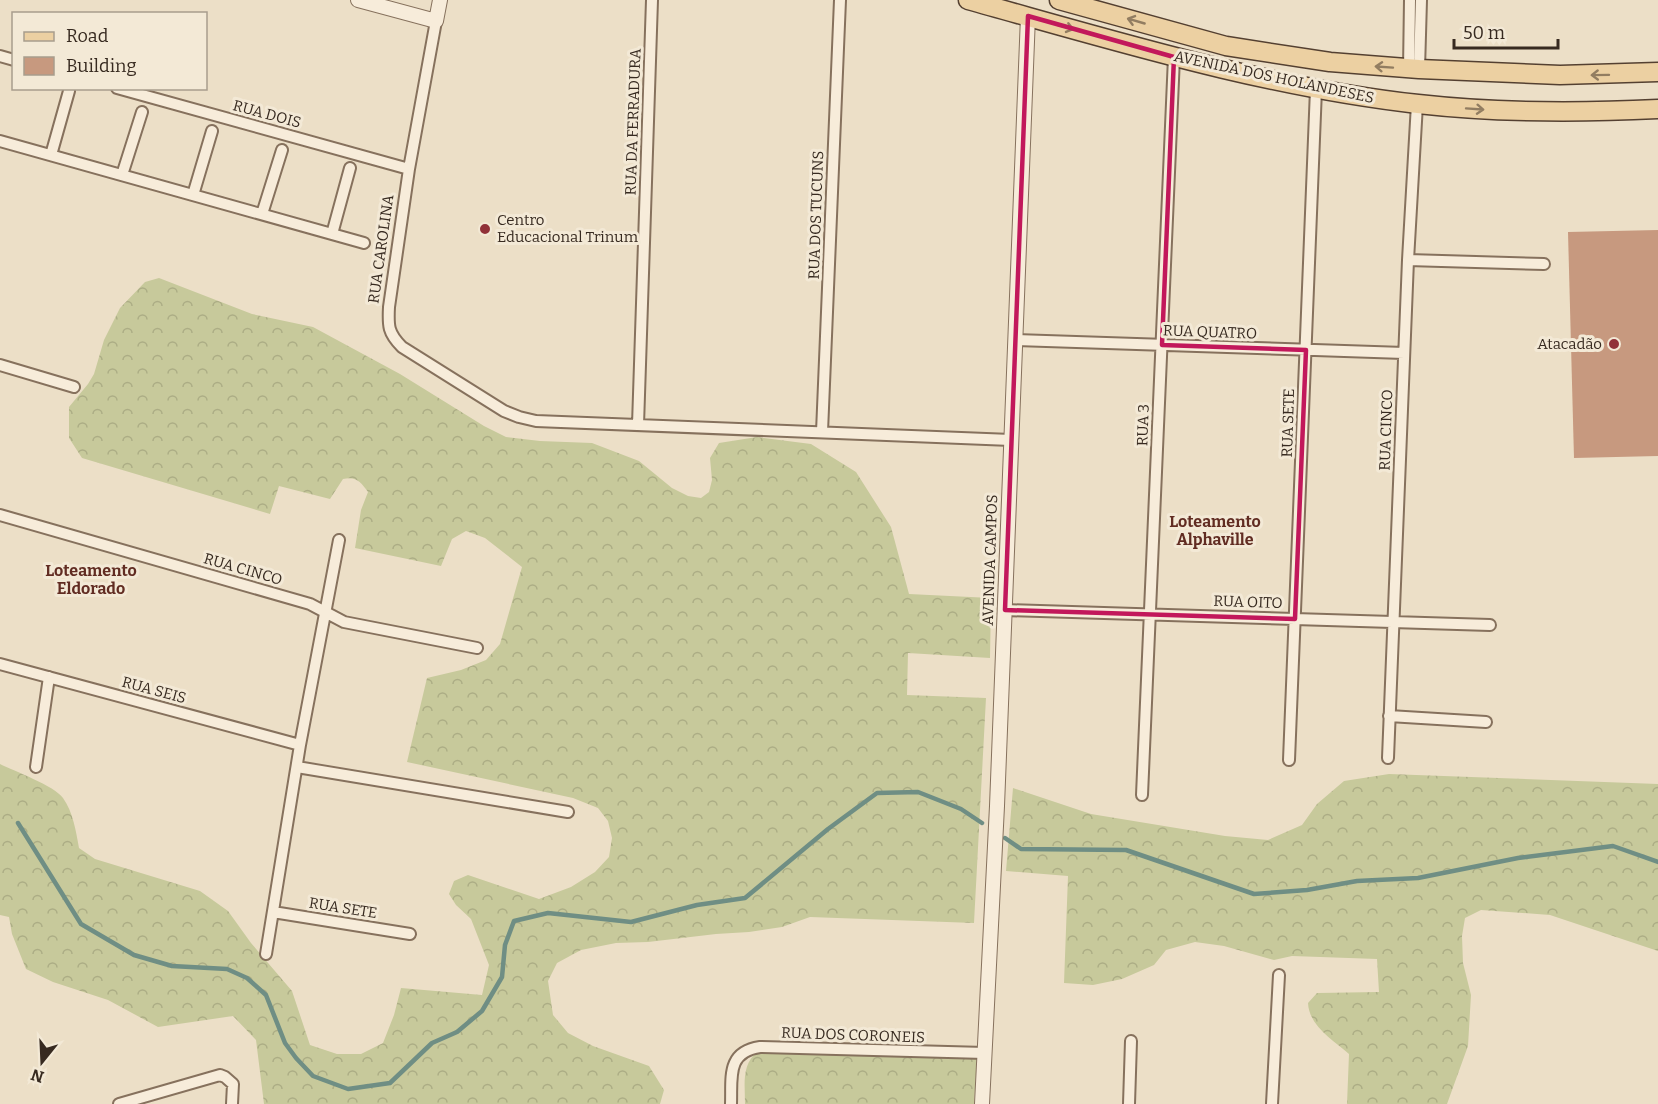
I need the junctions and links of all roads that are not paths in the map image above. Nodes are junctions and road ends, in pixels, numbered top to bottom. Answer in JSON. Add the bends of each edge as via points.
{"nodes":[{"id":1,"x":358,"y":0,"type":"edge"},
{"id":2,"x":440,"y":0,"type":"edge"},
{"id":3,"x":652,"y":0,"type":"edge"},
{"id":4,"x":840,"y":0,"type":"edge"},
{"id":5,"x":968,"y":0,"type":"edge"},
{"id":6,"x":1059,"y":0,"type":"edge"},
{"id":7,"x":1410,"y":0,"type":"edge"},
{"id":8,"x":1421,"y":0,"type":"edge"},
{"id":9,"x":1028,"y":16,"type":"junction"},
{"id":10,"x":436,"y":21,"type":"junction"},
{"id":11,"x":1174,"y":57,"type":"junction"},
{"id":12,"x":1414,"y":69,"type":"junction"},
{"id":13,"x":1658,"y":72,"type":"edge"},
{"id":14,"x":1316,"y":89,"type":"junction"},
{"id":15,"x":124,"y":90,"type":"edge"},
{"id":16,"x":69,"y":91,"type":"dead end"},
{"id":17,"x":1417,"y":104,"type":"junction"},
{"id":18,"x":1658,"y":109,"type":"edge"},
{"id":19,"x":142,"y":112,"type":"dead end"},
{"id":20,"x":212,"y":131,"type":"dead end"},
{"id":21,"x":0,"y":141,"type":"edge"},
{"id":22,"x":282,"y":150,"type":"dead end"},
{"id":23,"x":51,"y":155,"type":"junction"},
{"id":24,"x":350,"y":168,"type":"dead end"},
{"id":25,"x":409,"y":169,"type":"junction"},
{"id":26,"x":122,"y":175,"type":"junction"},
{"id":27,"x":194,"y":195,"type":"junction"},
{"id":28,"x":262,"y":214,"type":"junction"},
{"id":29,"x":332,"y":234,"type":"junction"},
{"id":30,"x":364,"y":243,"type":"dead end"},
{"id":31,"x":1408,"y":260,"type":"junction"},
{"id":32,"x":1544,"y":264,"type":"dead end"},
{"id":33,"x":1015,"y":340,"type":"junction"},
{"id":34,"x":1162,"y":345,"type":"junction"},
{"id":35,"x":1306,"y":350,"type":"junction"},
{"id":36,"x":1404,"y":353,"type":"junction"},
{"id":37,"x":0,"y":365,"type":"edge"},
{"id":38,"x":74,"y":387,"type":"dead end"},
{"id":39,"x":638,"y":425,"type":"junction"},
{"id":40,"x":822,"y":432,"type":"junction"},
{"id":41,"x":1011,"y":440,"type":"junction"},
{"id":42,"x":0,"y":514,"type":"edge"},
{"id":43,"x":339,"y":540,"type":"dead end"},
{"id":44,"x":1005,"y":610,"type":"junction"},
{"id":45,"x":325,"y":611,"type":"junction"},
{"id":46,"x":1150,"y":615,"type":"junction"},
{"id":47,"x":1295,"y":619,"type":"junction"},
{"id":48,"x":1393,"y":622,"type":"junction"},
{"id":49,"x":1490,"y":625,"type":"dead end"},
{"id":50,"x":477,"y":648,"type":"dead end"},
{"id":51,"x":0,"y":664,"type":"edge"},
{"id":52,"x":49,"y":677,"type":"junction"},
{"id":53,"x":1389,"y":716,"type":"junction"},
{"id":54,"x":1486,"y":722,"type":"dead end"},
{"id":55,"x":300,"y":745,"type":"junction"},
{"id":56,"x":1388,"y":758,"type":"dead end"},
{"id":57,"x":1289,"y":759,"type":"dead end"},
{"id":58,"x":297,"y":766,"type":"junction"},
{"id":59,"x":36,"y":767,"type":"dead end"},
{"id":60,"x":1142,"y":795,"type":"dead end"},
{"id":61,"x":568,"y":813,"type":"dead end"},
{"id":62,"x":273,"y":912,"type":"junction"},
{"id":63,"x":410,"y":934,"type":"dead end"},
{"id":64,"x":266,"y":954,"type":"dead end"},
{"id":65,"x":1279,"y":975,"type":"dead end"},
{"id":66,"x":1131,"y":1041,"type":"dead end"},
{"id":67,"x":985,"y":1053,"type":"junction"},
{"id":68,"x":119,"y":1104,"type":"edge"},
{"id":69,"x":232,"y":1104,"type":"edge"},
{"id":70,"x":731,"y":1104,"type":"edge"},
{"id":71,"x":982,"y":1104,"type":"edge"},
{"id":72,"x":1129,"y":1104,"type":"edge"},
{"id":73,"x":1272,"y":1104,"type":"edge"}],
"edges":[{"from":1,"to":10,"type":"street"},
{"from":2,"to":10,"type":"street","name":"RUA CAROLINA"},
{"from":3,"to":39,"type":"street","name":"RUA DA FERRADURA"},
{"from":4,"to":40,"type":"street","name":"RUA DOS TUCUNS"},
{"from":5,"to":9,"type":"main road","name":"AVENIDA DOS HOLANDESES"},
{"from":12,"to":6,"type":"main road","name":"AVENIDA DOS HOLANDESES","one_way":true,"via":[[1289,57],[1226,46]]},
{"from":7,"to":12,"type":"street"},
{"from":8,"to":12,"type":"street"},
{"from":9,"to":11,"type":"main road","name":"AVENIDA DOS HOLANDESES","one_way":true},
{"from":9,"to":33,"type":"street","name":"AVENIDA CAMPOS"},
{"from":10,"to":25,"type":"street","name":"RUA CAROLINA"},
{"from":11,"to":14,"type":"main road","name":"AVENIDA DOS HOLANDESES"},
{"from":11,"to":34,"type":"street","name":"RUA 3"},
{"from":13,"to":12,"type":"main road","name":"AVENIDA DOS HOLANDESES","one_way":true,"via":[[1560,75]]},
{"from":14,"to":17,"type":"main road","name":"AVENIDA DOS HOLANDESES"},
{"from":14,"to":35,"type":"street","name":"RUA SETE"},
{"from":15,"to":25,"type":"street","name":"RUA DOIS"},
{"from":16,"to":23,"type":"street"},
{"from":17,"to":18,"type":"main road","name":"AVENIDA DOS HOLANDESES","one_way":true,"via":[[1499,111]]},
{"from":17,"to":31,"type":"street","name":"RUA CINCO"},
{"from":19,"to":26,"type":"street"},
{"from":20,"to":27,"type":"street"},
{"from":21,"to":23,"type":"street"},
{"from":22,"to":28,"type":"street"},
{"from":23,"to":26,"type":"street"},
{"from":24,"to":29,"type":"street"},
{"from":25,"to":39,"type":"street","name":"RUA CAROLINA","via":[[388,307],[388,328],[402,347],[519,417]]},
{"from":26,"to":27,"type":"street"},
{"from":27,"to":28,"type":"street"},
{"from":28,"to":29,"type":"street"},
{"from":29,"to":30,"type":"street"},
{"from":31,"to":32,"type":"street"},
{"from":31,"to":36,"type":"street","name":"RUA CINCO"},
{"from":33,"to":34,"type":"street","name":"RUA QUATRO"},
{"from":33,"to":41,"type":"street","name":"AVENIDA CAMPOS"},
{"from":34,"to":35,"type":"street","name":"RUA QUATRO"},
{"from":34,"to":46,"type":"street","name":"RUA 3"},
{"from":35,"to":36,"type":"street","name":"RUA QUATRO"},
{"from":35,"to":47,"type":"street","name":"RUA SETE"},
{"from":36,"to":48,"type":"street","name":"RUA CINCO"},
{"from":37,"to":38,"type":"street"},
{"from":39,"to":40,"type":"street"},
{"from":40,"to":41,"type":"street"},
{"from":41,"to":44,"type":"street","name":"AVENIDA CAMPOS"},
{"from":42,"to":45,"type":"street","name":"RUA CINCO"},
{"from":43,"to":45,"type":"street"},
{"from":44,"to":46,"type":"street","name":"RUA OITO"},
{"from":44,"to":67,"type":"street","name":"AVENIDA CAMPOS"},
{"from":45,"to":50,"type":"street","name":"RUA CINCO","via":[[344,622]]},
{"from":45,"to":55,"type":"street"},
{"from":46,"to":47,"type":"street","name":"RUA OITO"},
{"from":46,"to":60,"type":"street","name":"RUA 3"},
{"from":47,"to":48,"type":"street","name":"RUA OITO"},
{"from":47,"to":57,"type":"street","name":"RUA SETE"},
{"from":48,"to":49,"type":"street","name":"RUA OITO"},
{"from":48,"to":53,"type":"street","name":"RUA CINCO"},
{"from":51,"to":52,"type":"street","name":"RUA SEIS"},
{"from":52,"to":55,"type":"street","name":"RUA SEIS"},
{"from":52,"to":59,"type":"street"},
{"from":53,"to":54,"type":"street"},
{"from":53,"to":56,"type":"street","name":"RUA CINCO"},
{"from":55,"to":58,"type":"street"},
{"from":58,"to":61,"type":"street"},
{"from":58,"to":62,"type":"street"},
{"from":62,"to":63,"type":"street","name":"RUA SETE"},
{"from":62,"to":64,"type":"street"},
{"from":65,"to":73,"type":"street"},
{"from":66,"to":72,"type":"street"},
{"from":67,"to":70,"type":"street","name":"RUA DOS CORONEIS","via":[[748,1049],[740,1054],[732,1069]]},
{"from":67,"to":71,"type":"street","name":"AVENIDA CAMPOS"},
{"from":68,"to":69,"type":"street","via":[[220,1076],[233,1084]]}]}
